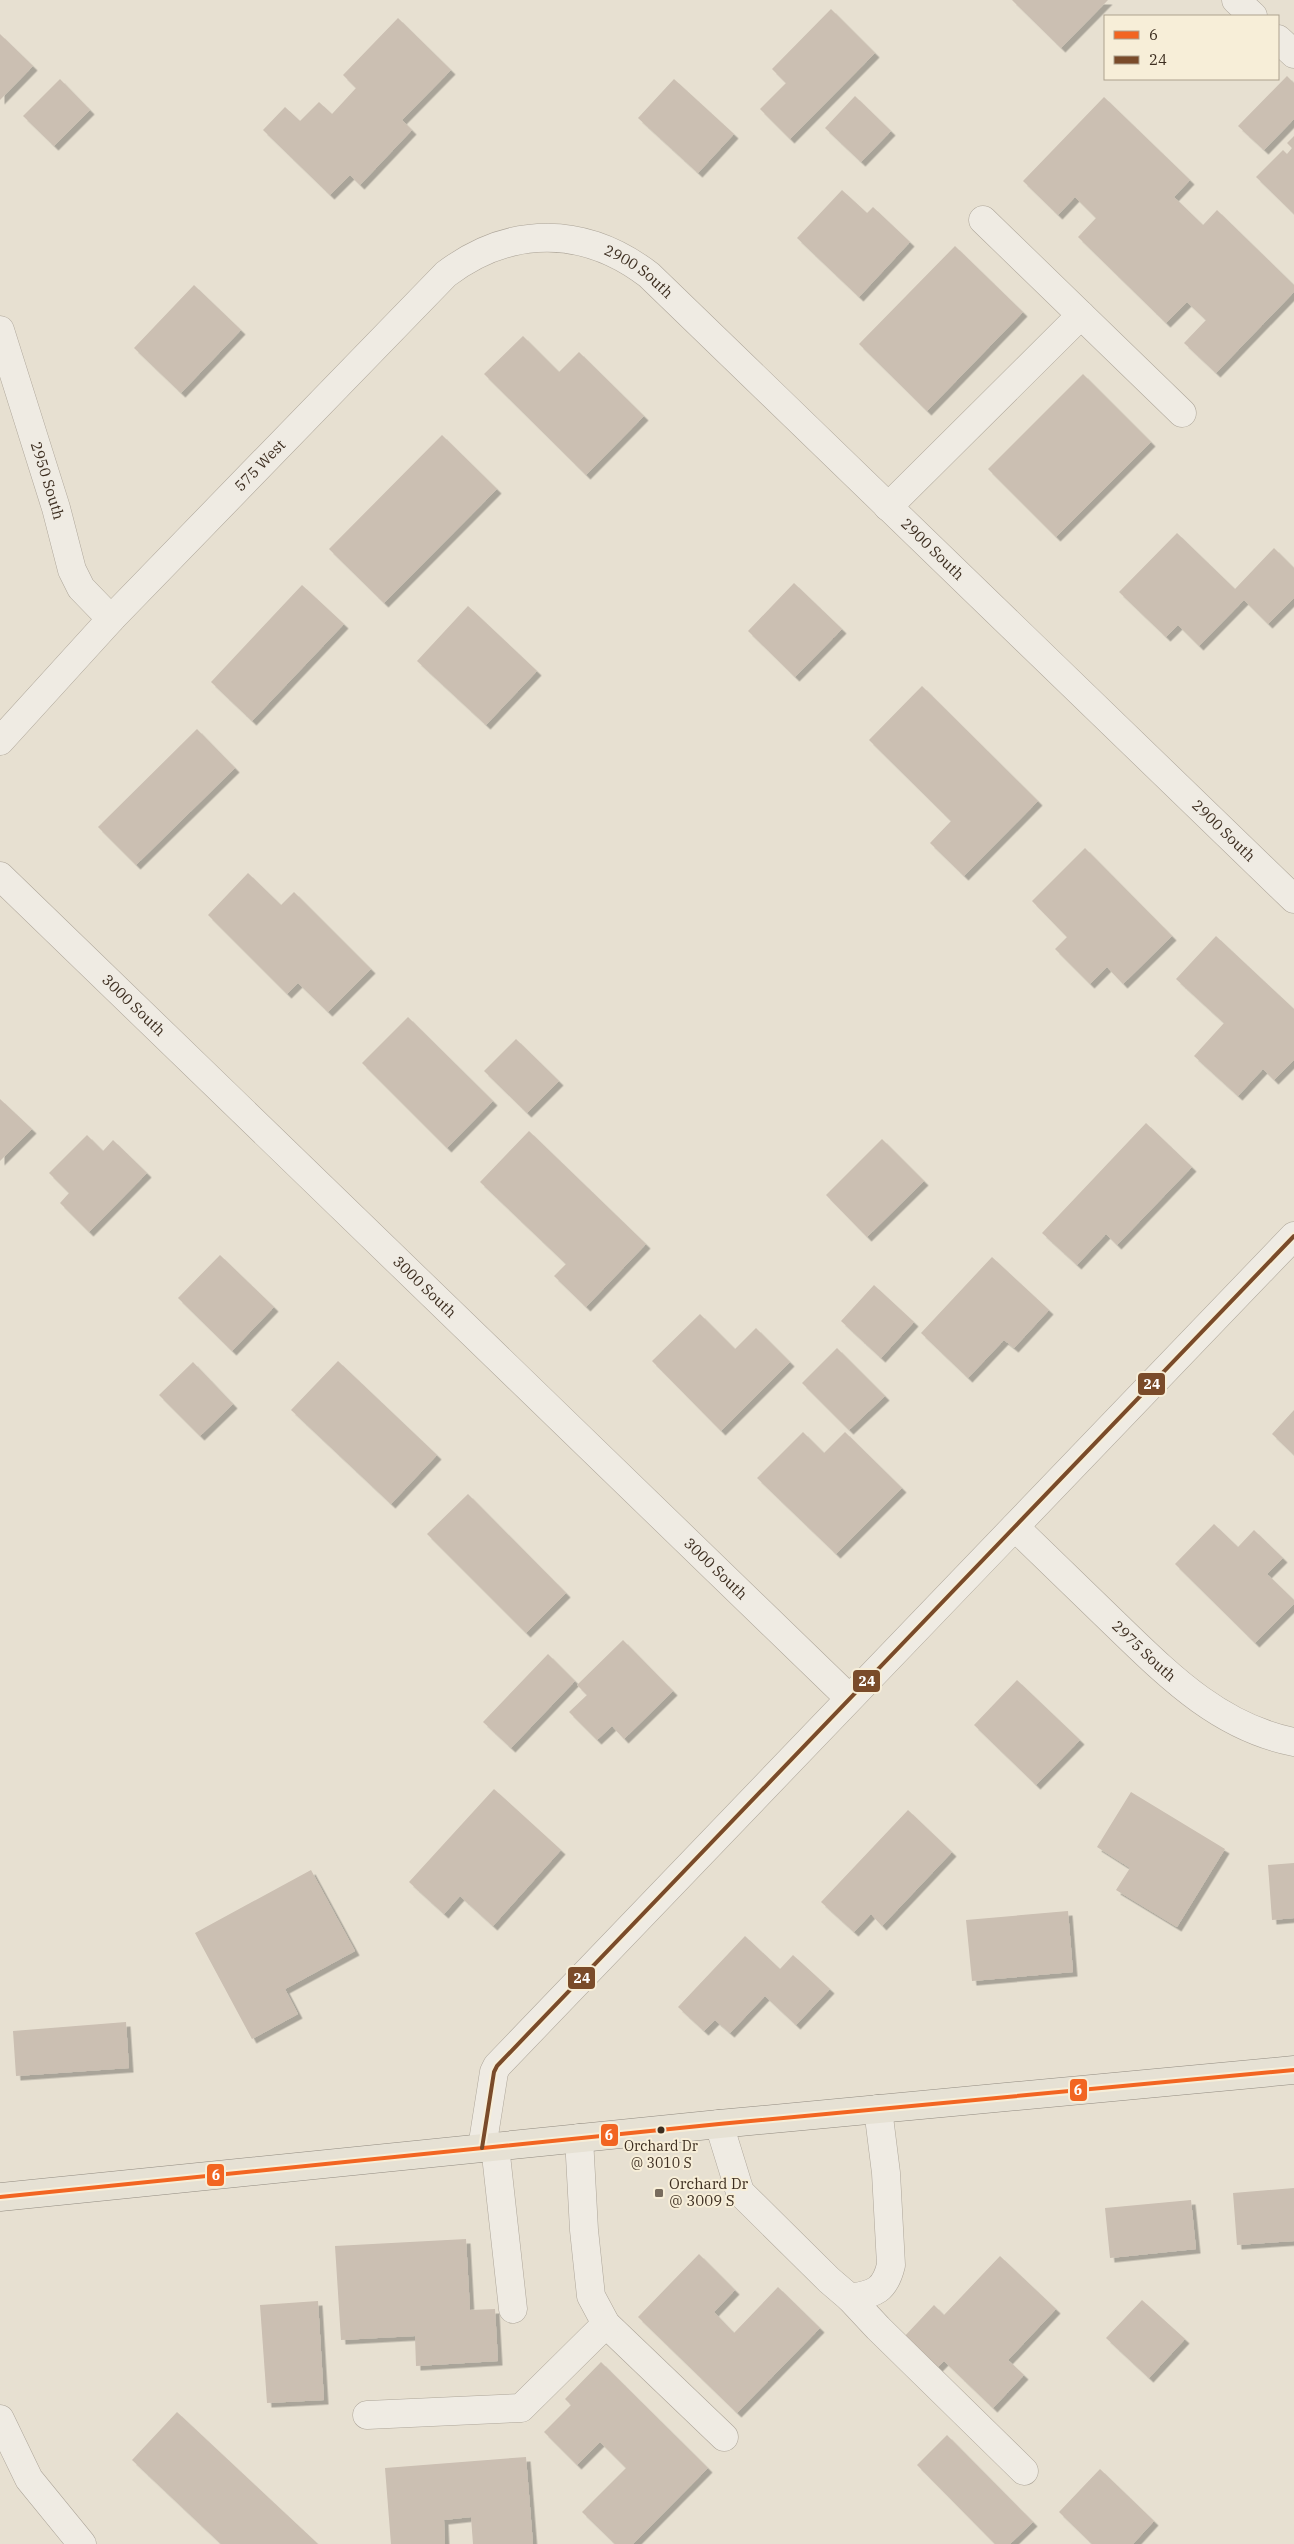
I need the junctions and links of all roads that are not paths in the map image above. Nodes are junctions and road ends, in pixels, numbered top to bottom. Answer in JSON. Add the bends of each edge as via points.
{"nodes":[{"id":1,"x":1236,"y":0,"type":"edge"},
{"id":2,"x":1252,"y":15,"type":"edge"},
{"id":3,"x":1279,"y":40,"type":"edge"},
{"id":4,"x":1294,"y":54,"type":"edge"},
{"id":5,"x":983,"y":220,"type":"dead end"},
{"id":6,"x":550,"y":238,"type":"joint"},
{"id":7,"x":1081,"y":314,"type":"junction"},
{"id":8,"x":0,"y":330,"type":"edge"},
{"id":9,"x":1182,"y":412,"type":"dead end"},
{"id":10,"x":888,"y":507,"type":"junction"},
{"id":11,"x":112,"y":619,"type":"junction"},
{"id":12,"x":0,"y":741,"type":"edge"},
{"id":13,"x":0,"y":876,"type":"edge"},
{"id":14,"x":1294,"y":899,"type":"edge"},
{"id":15,"x":1294,"y":1236,"type":"edge"},
{"id":16,"x":1014,"y":1527,"type":"junction"},
{"id":17,"x":850,"y":1698,"type":"junction"},
{"id":18,"x":1294,"y":1742,"type":"edge"},
{"id":19,"x":1294,"y":2070,"type":"edge"},
{"id":20,"x":878,"y":2109,"type":"junction"},
{"id":21,"x":719,"y":2124,"type":"junction"},
{"id":22,"x":579,"y":2138,"type":"junction"},
{"id":23,"x":488,"y":2147,"type":"junction"},
{"id":24,"x":0,"y":2197,"type":"edge"},
{"id":25,"x":850,"y":2298,"type":"junction"},
{"id":26,"x":513,"y":2309,"type":"dead end"},
{"id":27,"x":606,"y":2324,"type":"junction"},
{"id":28,"x":367,"y":2415,"type":"dead end"},
{"id":29,"x":0,"y":2419,"type":"edge"},
{"id":30,"x":724,"y":2437,"type":"dead end"},
{"id":31,"x":1024,"y":2471,"type":"dead end"},
{"id":32,"x":82,"y":2544,"type":"edge"}],
"edges":[{"from":1,"to":2,"type":"street"},
{"from":3,"to":4,"type":"street"},
{"from":5,"to":7,"type":"street"},
{"from":6,"to":10,"type":"street","name":"2900 South","via":[[608,250],[649,275]]},
{"from":6,"to":11,"type":"street","name":"575 West","via":[[503,243],[465,260],[446,274]]},
{"from":7,"to":9,"type":"street"},
{"from":7,"to":10,"type":"street"},
{"from":8,"to":11,"type":"street","name":"2950 South","via":[[72,570],[81,588]]},
{"from":10,"to":14,"type":"street","name":"2900 South"},
{"from":11,"to":12,"type":"street","name":"575 West"},
{"from":13,"to":17,"type":"street","name":"3000 South"},
{"from":15,"to":16,"type":"street"},
{"from":16,"to":17,"type":"street"},
{"from":16,"to":18,"type":"street","name":"2975 South","via":[[1176,1683],[1241,1725]]},
{"from":17,"to":23,"type":"street","via":[[497,2066]]},
{"from":19,"to":20,"type":"main road"},
{"from":20,"to":21,"type":"main road"},
{"from":20,"to":25,"type":"street","via":[[886,2173],[888,2279],[867,2295]]},
{"from":21,"to":22,"type":"main road"},
{"from":21,"to":25,"type":"street","via":[[740,2192]]},
{"from":22,"to":23,"type":"main road"},
{"from":22,"to":27,"type":"street","via":[[591,2296]]},
{"from":23,"to":24,"type":"main road"},
{"from":23,"to":26,"type":"street"},
{"from":25,"to":31,"type":"street"},
{"from":27,"to":28,"type":"street","via":[[521,2408]]},
{"from":27,"to":30,"type":"street"},
{"from":29,"to":32,"type":"street","via":[[30,2479]]}]}
